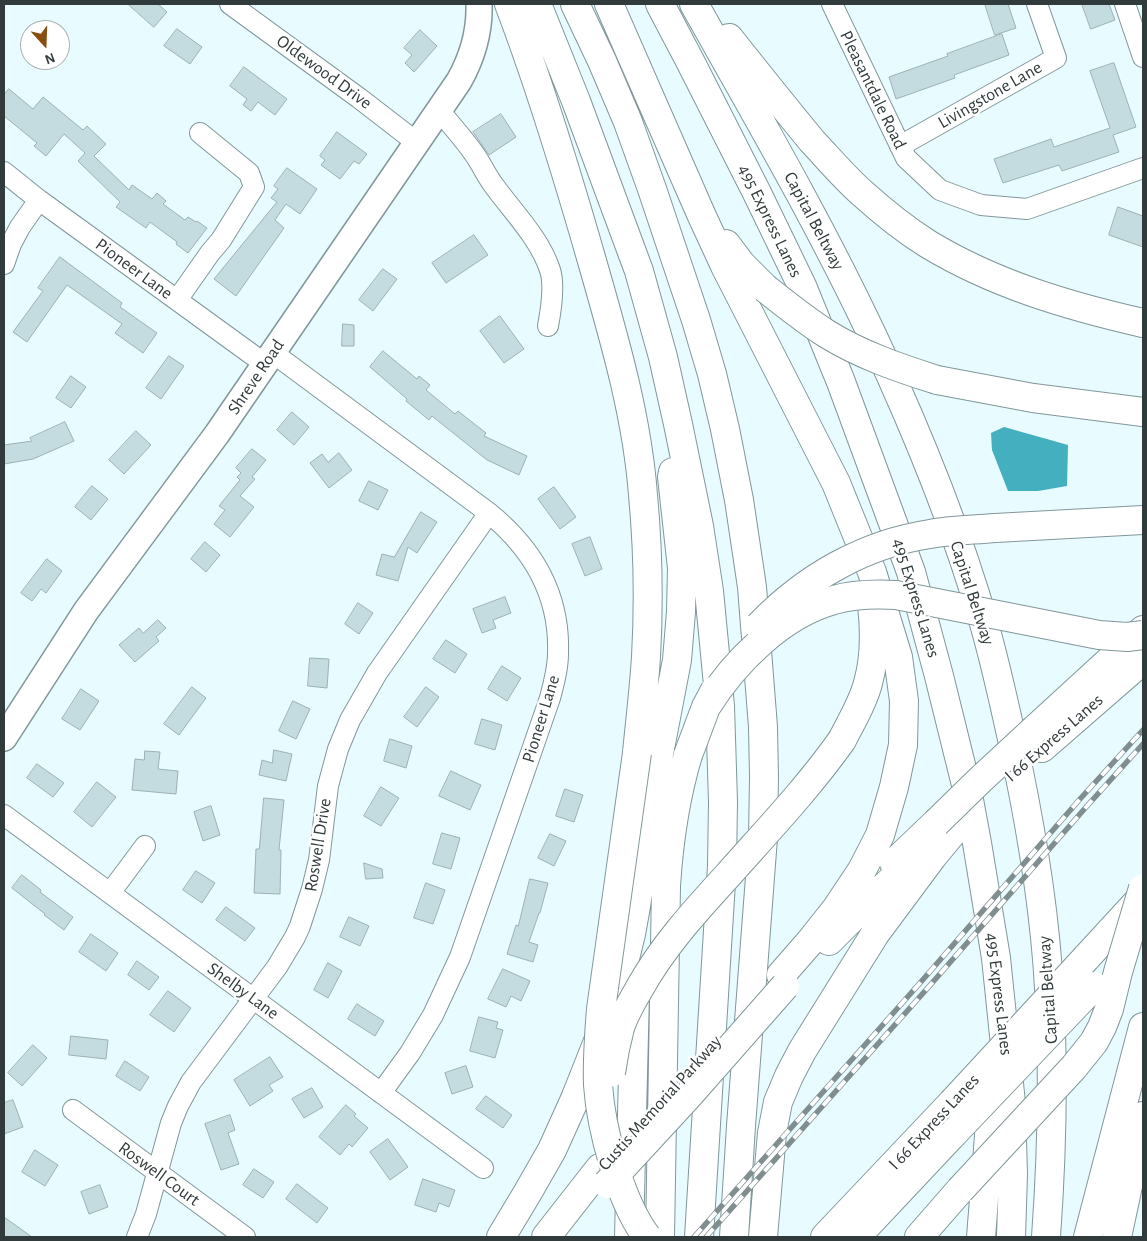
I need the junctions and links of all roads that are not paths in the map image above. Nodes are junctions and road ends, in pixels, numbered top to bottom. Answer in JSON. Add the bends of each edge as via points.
{"nodes":[{"id":1,"x":230,"y":4,"type":"edge"},
{"id":2,"x":480,"y":4,"type":"edge"},
{"id":3,"x":509,"y":4,"type":"edge"},
{"id":4,"x":537,"y":4,"type":"edge"},
{"id":5,"x":575,"y":4,"type":"edge"},
{"id":6,"x":609,"y":4,"type":"edge"},
{"id":7,"x":660,"y":4,"type":"edge"},
{"id":8,"x":694,"y":4,"type":"edge"},
{"id":9,"x":703,"y":4,"type":"edge"},
{"id":10,"x":832,"y":4,"type":"edge"},
{"id":11,"x":1036,"y":4,"type":"edge"},
{"id":12,"x":1125,"y":4,"type":"edge"},
{"id":13,"x":1143,"y":57,"type":"edge"},
{"id":14,"x":439,"y":110,"type":"junction"},
{"id":15,"x":200,"y":133,"type":"dead end"},
{"id":16,"x":416,"y":142,"type":"junction"},
{"id":17,"x":900,"y":146,"type":"junction"},
{"id":18,"x":679,"y":162,"type":"junction"},
{"id":19,"x":1143,"y":168,"type":"edge"},
{"id":20,"x":4,"y":172,"type":"edge"},
{"id":21,"x":39,"y":200,"type":"junction"},
{"id":22,"x":4,"y":264,"type":"edge"},
{"id":23,"x":177,"y":300,"type":"junction"},
{"id":24,"x":1143,"y":323,"type":"edge"},
{"id":25,"x":548,"y":326,"type":"dead end"},
{"id":26,"x":269,"y":358,"type":"junction"},
{"id":27,"x":1143,"y":412,"type":"edge"},
{"id":28,"x":678,"y":424,"type":"junction"},
{"id":29,"x":489,"y":513,"type":"junction"},
{"id":30,"x":1143,"y":520,"type":"edge"},
{"id":31,"x":858,"y":535,"type":"junction"},
{"id":32,"x":1143,"y":630,"type":"edge"},
{"id":33,"x":1143,"y":635,"type":"edge"},
{"id":34,"x":1143,"y":660,"type":"edge"},
{"id":35,"x":706,"y":707,"type":"junction"},
{"id":36,"x":4,"y":738,"type":"edge"},
{"id":37,"x":1038,"y":739,"type":"junction"},
{"id":38,"x":4,"y":815,"type":"edge"},
{"id":39,"x":938,"y":835,"type":"junction"},
{"id":40,"x":145,"y":846,"type":"dead end"},
{"id":41,"x":641,"y":876,"type":"junction"},
{"id":42,"x":1143,"y":888,"type":"edge"},
{"id":43,"x":985,"y":892,"type":"junction"},
{"id":44,"x":110,"y":893,"type":"junction"},
{"id":45,"x":1143,"y":896,"type":"edge"},
{"id":46,"x":1143,"y":929,"type":"edge"},
{"id":47,"x":783,"y":981,"type":"junction"},
{"id":48,"x":254,"y":999,"type":"junction"},
{"id":49,"x":1143,"y":1027,"type":"edge"},
{"id":50,"x":381,"y":1093,"type":"junction"},
{"id":51,"x":73,"y":1110,"type":"dead end"},
{"id":52,"x":1143,"y":1116,"type":"edge"},
{"id":53,"x":932,"y":1157,"type":"junction"},
{"id":54,"x":482,"y":1168,"type":"dead end"},
{"id":55,"x":605,"y":1171,"type":"junction"},
{"id":56,"x":157,"y":1173,"type":"junction"},
{"id":57,"x":1143,"y":1207,"type":"edge"},
{"id":58,"x":137,"y":1237,"type":"edge"},
{"id":59,"x":245,"y":1237,"type":"edge"},
{"id":60,"x":501,"y":1237,"type":"edge"},
{"id":61,"x":546,"y":1237,"type":"edge"},
{"id":62,"x":566,"y":1237,"type":"edge"},
{"id":63,"x":629,"y":1237,"type":"edge"},
{"id":64,"x":646,"y":1237,"type":"edge"},
{"id":65,"x":660,"y":1237,"type":"edge"},
{"id":66,"x":699,"y":1237,"type":"edge"},
{"id":67,"x":734,"y":1237,"type":"edge"},
{"id":68,"x":763,"y":1237,"type":"edge"},
{"id":69,"x":825,"y":1237,"type":"edge"},
{"id":70,"x":856,"y":1237,"type":"edge"},
{"id":71,"x":879,"y":1237,"type":"edge"},
{"id":72,"x":919,"y":1237,"type":"edge"},
{"id":73,"x":981,"y":1237,"type":"edge"},
{"id":74,"x":1011,"y":1237,"type":"edge"},
{"id":75,"x":1046,"y":1237,"type":"edge"},
{"id":76,"x":1088,"y":1237,"type":"edge"},
{"id":77,"x":1117,"y":1237,"type":"edge"},
{"id":78,"x":1126,"y":1237,"type":"edge"}],
"edges":[{"from":1,"to":16,"type":"street","name":"Oldewood Drive"},
{"from":2,"to":14,"type":"main road","name":"Shreve Road","via":[[475,46],[459,81]]},
{"from":3,"to":55,"type":"highway","bridge":true,"via":[[564,165],[614,340],[627,390],[643,494],[647,585],[643,694],[598,1050]]},
{"from":4,"to":28,"type":"highway","via":[[573,92],[638,271]]},
{"from":5,"to":67,"type":"highway","via":[[628,122],[696,320],[725,429],[752,588],[763,727],[763,829]]},
{"from":6,"to":18,"type":"highway"},
{"from":7,"to":43,"type":"highway","name":"495 Express Lanes","via":[[802,286],[841,382],[910,572],[967,790]]},
{"from":8,"to":75,"type":"highway","name":"Capital Beltway","via":[[797,188],[874,339],[927,463],[985,628],[1033,841],[1046,957],[1053,1110]]},
{"from":9,"to":24,"type":"highway","via":[[828,159],[860,192],[897,222],[927,243],[1004,283],[1082,309]]},
{"from":10,"to":17,"type":"street","name":"Pleasantdale Road"},
{"from":11,"to":17,"type":"street","name":"Livingstone Lane","via":[[1056,58]]},
{"from":12,"to":13,"type":"street"},
{"from":14,"to":16,"type":"main road","name":"Shreve Road"},
{"from":14,"to":25,"type":"street","via":[[542,252],[552,284]]},
{"from":15,"to":23,"type":"street","via":[[249,173],[254,187],[221,240]]},
{"from":16,"to":26,"type":"main road","name":"Shreve Road"},
{"from":17,"to":19,"type":"street","name":"Pleasantdale Road","via":[[906,158],[940,190],[981,206],[1027,209]]},
{"from":18,"to":27,"type":"highway","bridge":true,"via":[[707,214],[741,264],[765,288],[828,335],[902,369],[937,380],[1033,398]]},
{"from":18,"to":31,"type":"highway","via":[[725,266],[836,482]]},
{"from":20,"to":21,"type":"street","name":"Pioneer Lane"},
{"from":21,"to":22,"type":"street","via":[[20,226]]},
{"from":21,"to":23,"type":"street","name":"Pioneer Lane"},
{"from":23,"to":26,"type":"street","name":"Pioneer Lane"},
{"from":26,"to":29,"type":"street","name":"Pioneer Lane"},
{"from":26,"to":36,"type":"main road","name":"Shreve Road","via":[[86,611]]},
{"from":28,"to":41,"type":"highway","via":[[672,477],[682,568],[682,612]]},
{"from":28,"to":66,"type":"highway","via":[[699,526],[710,601],[720,706],[723,802],[722,866]]},
{"from":29,"to":48,"type":"street","name":"Roswell Drive","via":[[377,673],[350,720],[328,786],[319,860],[300,926]]},
{"from":29,"to":50,"type":"street","name":"Pioneer Lane","via":[[522,544],[545,584],[557,630],[556,676],[460,957],[433,1015]]},
{"from":30,"to":35,"type":"highway","bridge":true,"via":[[932,533],[906,538],[848,559],[792,595],[763,622],[746,640]]},
{"from":31,"to":47,"type":"highway","via":[[898,658],[904,701],[903,745],[880,835],[862,870]]},
{"from":31,"to":55,"type":"highway","bridge":true,"via":[[873,608],[874,650],[868,684],[842,740],[823,767],[674,937],[648,973],[630,1006],[620,1027],[613,1055]]},
{"from":32,"to":37,"type":"highway"},
{"from":33,"to":35,"type":"highway","bridge":true,"via":[[1099,635],[896,594],[851,596],[816,606],[768,636],[726,677]]},
{"from":34,"to":37,"type":"highway","name":"I 66 Express Lanes"},
{"from":35,"to":65,"type":"highway","bridge":true,"via":[[688,755],[670,839],[666,886]]},
{"from":37,"to":39,"type":"highway","bridge":true},
{"from":37,"to":39,"type":"highway","name":"I 66 Express Lanes","via":[[966,816]]},
{"from":38,"to":44,"type":"street","name":"Shelby Lane"},
{"from":39,"to":47,"type":"highway"},
{"from":39,"to":68,"type":"highway","via":[[789,1076],[778,1102],[772,1133]]},
{"from":40,"to":44,"type":"street"},
{"from":41,"to":60,"type":"highway","via":[[631,934],[612,1006],[552,1150]]},
{"from":41,"to":63,"type":"highway","via":[[635,964]]},
{"from":42,"to":72,"type":"highway","bridge":true,"via":[[1109,1008],[1094,1042]]},
{"from":43,"to":73,"type":"highway","via":[[991,1052],[989,1136]]},
{"from":43,"to":74,"type":"highway","name":"495 Express Lanes","via":[[1012,1103]]},
{"from":44,"to":48,"type":"street","name":"Shelby Lane"},
{"from":45,"to":69,"type":"highway","name":"I 66 Express Lanes","bridge":true},
{"from":46,"to":53,"type":"highway","bridge":true,"via":[[1094,986]]},
{"from":47,"to":55,"type":"highway","name":"Custis Memorial Parkway","via":[[687,1071]]},
{"from":48,"to":50,"type":"street","name":"Shelby Lane"},
{"from":48,"to":56,"type":"street","name":"Roswell Drive","via":[[190,1082],[171,1123]]},
{"from":49,"to":76,"type":"highway"},
{"from":50,"to":54,"type":"street","name":"Shelby Lane"},
{"from":51,"to":56,"type":"street","name":"Roswell Court"},
{"from":52,"to":77,"type":"highway"},
{"from":53,"to":70,"type":"highway"},
{"from":53,"to":71,"type":"highway"},
{"from":55,"to":61,"type":"highway","name":"Custis Memorial Parkway"},
{"from":55,"to":62,"type":"highway"},
{"from":55,"to":64,"type":"highway","bridge":true,"via":[[624,1195]]},
{"from":56,"to":58,"type":"street","name":"Roswell Drive"},
{"from":56,"to":59,"type":"street","name":"Roswell Court"},
{"from":57,"to":78,"type":"highway"}]}
